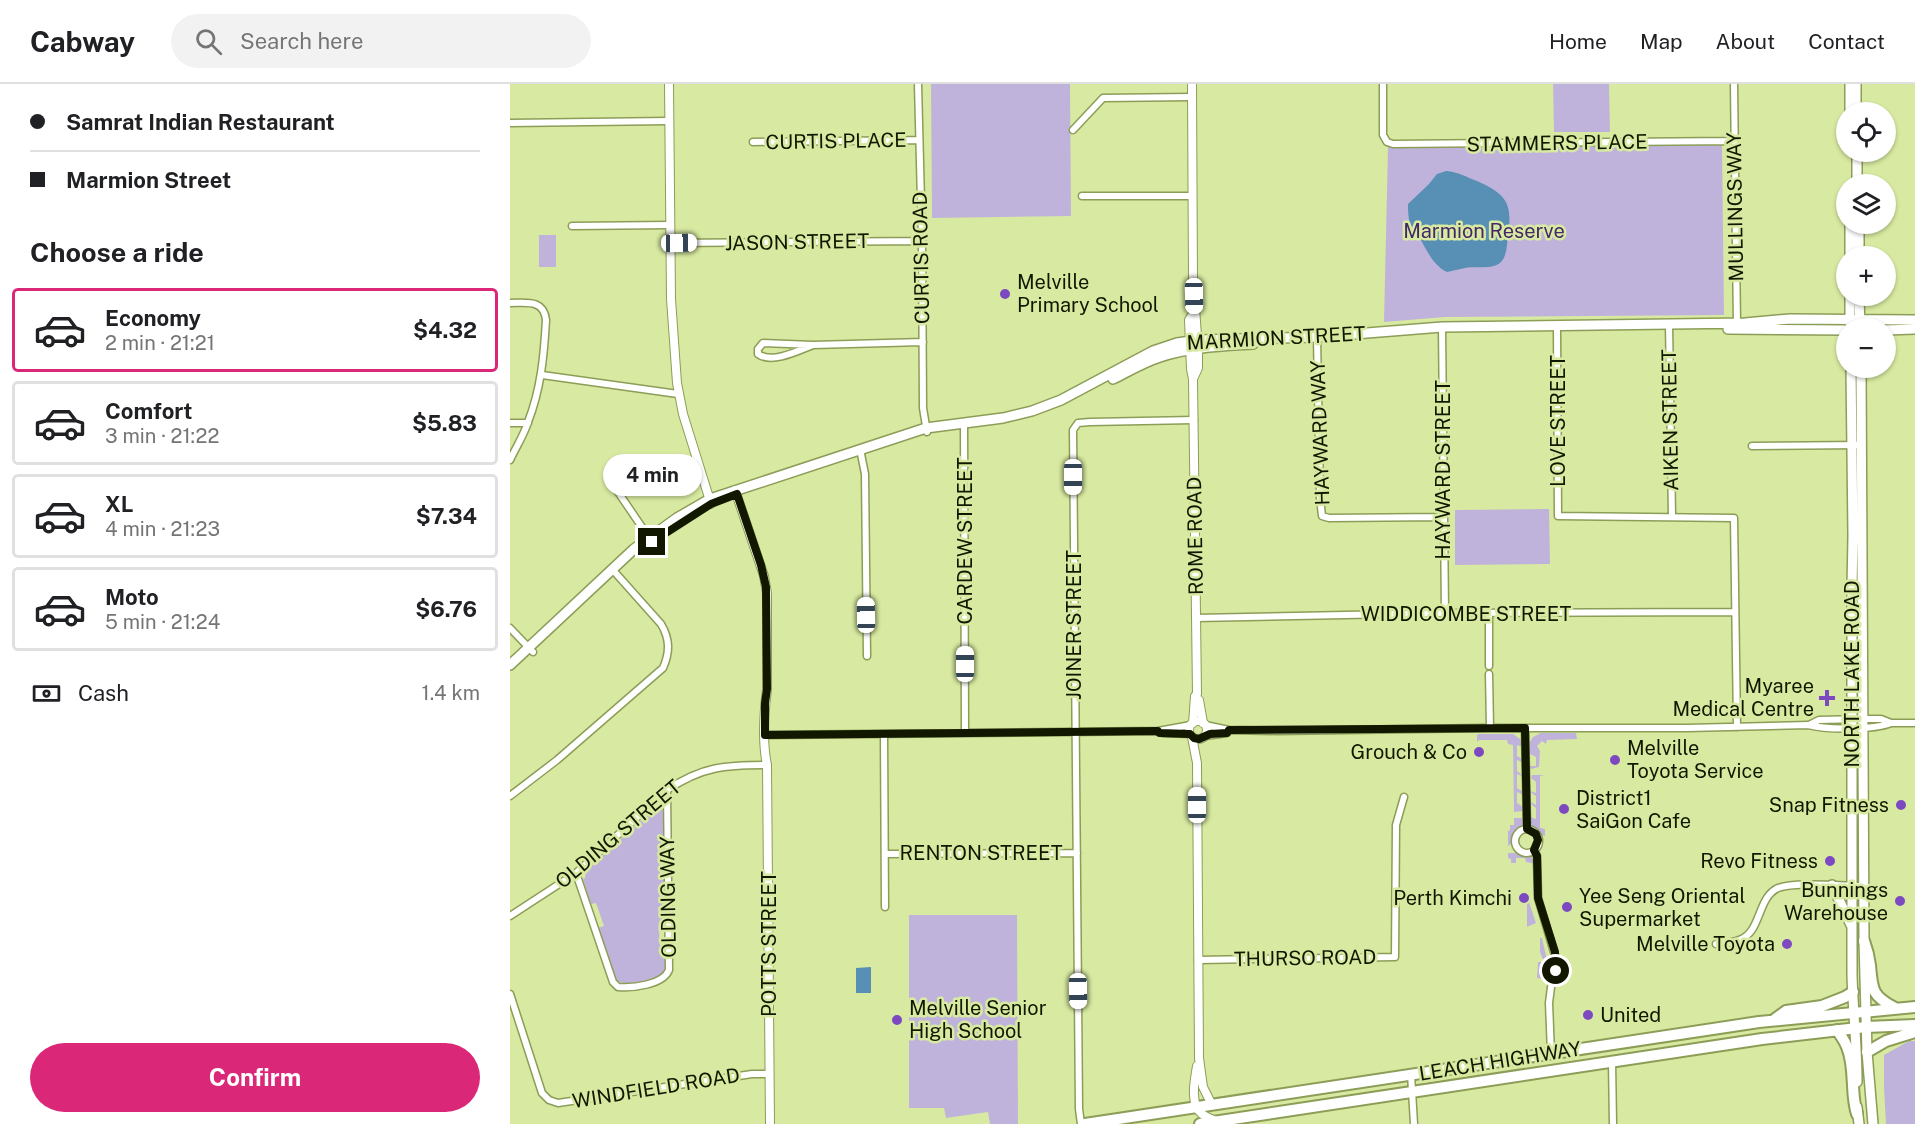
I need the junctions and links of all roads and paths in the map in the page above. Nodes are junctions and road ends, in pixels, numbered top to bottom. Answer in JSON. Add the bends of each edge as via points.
{"nodes":[{"id":1,"x":669,"y":84,"type":"edge"},
{"id":2,"x":918,"y":84,"type":"edge"},
{"id":3,"x":1192,"y":84,"type":"edge"},
{"id":4,"x":1383,"y":84,"type":"edge"},
{"id":5,"x":1734,"y":84,"type":"edge"},
{"id":6,"x":1850,"y":84,"type":"edge"},
{"id":7,"x":1856,"y":84,"type":"edge"},
{"id":8,"x":1192,"y":97,"type":"junction"},
{"id":9,"x":1850,"y":102,"type":"edge"},
{"id":10,"x":1856,"y":102,"type":"edge"},
{"id":11,"x":669,"y":121,"type":"junction"},
{"id":12,"x":510,"y":123,"type":"edge"},
{"id":13,"x":1074,"y":130,"type":"dead end"},
{"id":14,"x":918,"y":140,"type":"junction"},
{"id":15,"x":753,"y":141,"type":"dead end"},
{"id":16,"x":1734,"y":141,"type":"junction"},
{"id":17,"x":1082,"y":196,"type":"dead end"},
{"id":18,"x":1192,"y":196,"type":"junction"},
{"id":19,"x":670,"y":225,"type":"junction"},
{"id":20,"x":572,"y":226,"type":"dead end"},
{"id":21,"x":922,"y":241,"type":"junction"},
{"id":22,"x":671,"y":243,"type":"junction"},
{"id":23,"x":510,"y":303,"type":"edge"},
{"id":24,"x":1915,"y":320,"type":"edge"},
{"id":25,"x":1896,"y":321,"type":"edge"},
{"id":26,"x":1737,"y":326,"type":"junction"},
{"id":27,"x":1836,"y":326,"type":"edge"},
{"id":28,"x":1669,"y":327,"type":"junction"},
{"id":29,"x":1557,"y":328,"type":"junction"},
{"id":30,"x":1442,"y":329,"type":"junction"},
{"id":31,"x":1915,"y":329,"type":"edge"},
{"id":32,"x":1896,"y":330,"type":"edge"},
{"id":33,"x":1317,"y":340,"type":"junction"},
{"id":34,"x":923,"y":342,"type":"junction"},
{"id":35,"x":813,"y":345,"type":"junction"},
{"id":36,"x":1194,"y":345,"type":"junction"},
{"id":37,"x":542,"y":375,"type":"junction"},
{"id":38,"x":1852,"y":378,"type":"edge"},
{"id":39,"x":1860,"y":378,"type":"edge"},
{"id":40,"x":678,"y":394,"type":"junction"},
{"id":41,"x":1194,"y":420,"type":"junction"},
{"id":42,"x":510,"y":423,"type":"edge"},
{"id":43,"x":528,"y":423,"type":"junction"},
{"id":44,"x":964,"y":425,"type":"junction"},
{"id":45,"x":927,"y":430,"type":"junction"},
{"id":46,"x":1857,"y":445,"type":"junction"},
{"id":47,"x":1752,"y":446,"type":"dead end"},
{"id":48,"x":861,"y":451,"type":"junction"},
{"id":49,"x":510,"y":460,"type":"edge"},
{"id":50,"x":616,"y":489,"type":"dead end"},
{"id":51,"x":736,"y":492,"type":"junction"},
{"id":52,"x":711,"y":501,"type":"junction"},
{"id":53,"x":1672,"y":516,"type":"junction"},
{"id":54,"x":1443,"y":517,"type":"junction"},
{"id":55,"x":651,"y":540,"type":"junction"},
{"id":56,"x":613,"y":571,"type":"junction"},
{"id":57,"x":1735,"y":612,"type":"junction"},
{"id":58,"x":1445,"y":613,"type":"junction"},
{"id":59,"x":1489,"y":614,"type":"junction"},
{"id":60,"x":1196,"y":618,"type":"junction"},
{"id":61,"x":510,"y":628,"type":"edge"},
{"id":62,"x":531,"y":650,"type":"junction"},
{"id":63,"x":867,"y":656,"type":"dead end"},
{"id":64,"x":510,"y":665,"type":"edge"},
{"id":65,"x":1489,"y":666,"type":"dead end"},
{"id":66,"x":510,"y":671,"type":"edge"},
{"id":67,"x":1489,"y":674,"type":"dead end"},
{"id":68,"x":1197,"y":694,"type":"junction"},
{"id":69,"x":1915,"y":723,"type":"edge"},
{"id":70,"x":1192,"y":724,"type":"junction"},
{"id":71,"x":1204,"y":724,"type":"junction"},
{"id":72,"x":1858,"y":724,"type":"junction"},
{"id":73,"x":1737,"y":727,"type":"junction"},
{"id":74,"x":1490,"y":728,"type":"junction"},
{"id":75,"x":1525,"y":728,"type":"junction"},
{"id":76,"x":1229,"y":730,"type":"junction"},
{"id":77,"x":1158,"y":731,"type":"junction"},
{"id":78,"x":965,"y":732,"type":"junction"},
{"id":79,"x":1075,"y":733,"type":"junction"},
{"id":80,"x":768,"y":735,"type":"junction"},
{"id":81,"x":884,"y":735,"type":"junction"},
{"id":82,"x":1197,"y":736,"type":"junction"},
{"id":83,"x":768,"y":765,"type":"junction"},
{"id":84,"x":667,"y":789,"type":"junction"},
{"id":85,"x":510,"y":796,"type":"edge"},
{"id":86,"x":1404,"y":797,"type":"dead end"},
{"id":87,"x":1527,"y":829,"type":"junction"},
{"id":88,"x":1534,"y":850,"type":"junction"},
{"id":89,"x":1077,"y":852,"type":"junction"},
{"id":90,"x":885,"y":854,"type":"junction"},
{"id":91,"x":576,"y":873,"type":"junction"},
{"id":92,"x":1832,"y":885,"type":"junction"},
{"id":93,"x":1852,"y":886,"type":"junction"},
{"id":94,"x":1864,"y":886,"type":"junction"},
{"id":95,"x":885,"y":907,"type":"dead end"},
{"id":96,"x":510,"y":916,"type":"edge"},
{"id":97,"x":1852,"y":927,"type":"junction"},
{"id":98,"x":1864,"y":941,"type":"junction"},
{"id":99,"x":1716,"y":944,"type":"dead end"},
{"id":100,"x":1198,"y":960,"type":"junction"},
{"id":101,"x":1853,"y":992,"type":"junction"},
{"id":102,"x":510,"y":994,"type":"edge"},
{"id":103,"x":1915,"y":1007,"type":"edge"},
{"id":104,"x":1895,"y":1008,"type":"junction"},
{"id":105,"x":1866,"y":1010,"type":"junction"},
{"id":106,"x":1854,"y":1011,"type":"junction"},
{"id":107,"x":1774,"y":1020,"type":"junction"},
{"id":108,"x":1915,"y":1025,"type":"edge"},
{"id":109,"x":1866,"y":1027,"type":"junction"},
{"id":110,"x":1854,"y":1029,"type":"junction"},
{"id":111,"x":1837,"y":1030,"type":"junction"},
{"id":112,"x":1915,"y":1032,"type":"edge"},
{"id":113,"x":1672,"y":1035,"type":"junction"},
{"id":114,"x":1675,"y":1052,"type":"junction"},
{"id":115,"x":1867,"y":1052,"type":"junction"},
{"id":116,"x":1551,"y":1053,"type":"junction"},
{"id":117,"x":1199,"y":1058,"type":"junction"},
{"id":118,"x":1612,"y":1061,"type":"junction"},
{"id":119,"x":770,"y":1074,"type":"junction"},
{"id":120,"x":1411,"y":1074,"type":"junction"},
{"id":121,"x":1413,"y":1092,"type":"junction"},
{"id":122,"x":1212,"y":1105,"type":"junction"},
{"id":123,"x":1197,"y":1107,"type":"junction"},
{"id":124,"x":1858,"y":1119,"type":"edge"},
{"id":125,"x":1217,"y":1122,"type":"junction"},
{"id":126,"x":770,"y":1124,"type":"edge"},
{"id":127,"x":1083,"y":1124,"type":"edge"},
{"id":128,"x":1200,"y":1124,"type":"edge"},
{"id":129,"x":1414,"y":1124,"type":"edge"},
{"id":130,"x":1613,"y":1124,"type":"edge"},
{"id":131,"x":1873,"y":1124,"type":"edge"}],
"edges":[{"from":1,"to":11,"type":"street"},
{"from":2,"to":14,"type":"street","name":"CURTIS ROAD"},
{"from":3,"to":8,"type":"street","name":"ROME ROAD"},
{"from":4,"to":16,"type":"street","name":"STAMMERS PLACE","via":[[1383,135],[1393,144]]},
{"from":5,"to":16,"type":"street","name":"MULLINGS WAY"},
{"from":6,"to":9,"type":"main road"},
{"from":7,"to":10,"type":"main road"},
{"from":8,"to":13,"type":"street","via":[[1102,98]]},
{"from":8,"to":18,"type":"street","name":"ROME ROAD"},
{"from":11,"to":12,"type":"street"},
{"from":11,"to":19,"type":"street"},
{"from":14,"to":15,"type":"street","name":"CURTIS PLACE"},
{"from":14,"to":21,"type":"street","name":"CURTIS ROAD"},
{"from":16,"to":26,"type":"street","name":"MULLINGS WAY"},
{"from":17,"to":18,"type":"street"},
{"from":18,"to":36,"type":"street","name":"ROME ROAD","via":[[1194,312],[1189,320]]},
{"from":19,"to":20,"type":"street"},
{"from":19,"to":22,"type":"street"},
{"from":21,"to":22,"type":"street","name":"JASON STREET"},
{"from":21,"to":34,"type":"street","name":"CURTIS ROAD"},
{"from":22,"to":40,"type":"street"},
{"from":23,"to":37,"type":"street","via":[[532,303],[545,313]]},
{"from":24,"to":25,"type":"main road","name":"MARMION STREET"},
{"from":26,"to":27,"type":"main road","name":"MARMION STREET"},
{"from":26,"to":28,"type":"main road","name":"MARMION STREET"},
{"from":28,"to":29,"type":"main road","name":"MARMION STREET"},
{"from":28,"to":53,"type":"street","name":"AIKEN STREET"},
{"from":29,"to":30,"type":"main road","name":"MARMION STREET"},
{"from":29,"to":53,"type":"street","name":"LOVE STREET","via":[[1558,516]]},
{"from":30,"to":33,"type":"main road","name":"MARMION STREET"},
{"from":30,"to":54,"type":"street","name":"HAYWARD STREET"},
{"from":31,"to":32,"type":"main road"},
{"from":33,"to":36,"type":"main road","name":"MARMION STREET"},
{"from":33,"to":54,"type":"street","name":"HAYWARD WAY","via":[[1322,516]]},
{"from":34,"to":35,"type":"street"},
{"from":34,"to":45,"type":"street","name":"CURTIS ROAD"},
{"from":35,"to":35,"type":"street","via":[[770,358],[758,354],[763,343]]},
{"from":36,"to":41,"type":"street","name":"ROME ROAD"},
{"from":36,"to":44,"type":"main road","name":"MARMION STREET","via":[[1154,359],[1037,415],[1008,423]]},
{"from":37,"to":40,"type":"street"},
{"from":37,"to":43,"type":"street"},
{"from":38,"to":46,"type":"main road","name":"NORTH LAKE ROAD"},
{"from":39,"to":46,"type":"main road","name":"NORTH LAKE ROAD"},
{"from":40,"to":52,"type":"street"},
{"from":41,"to":60,"type":"street","name":"ROME ROAD"},
{"from":41,"to":79,"type":"street","name":"JOINER STREET","via":[[1077,423],[1073,430]]},
{"from":42,"to":43,"type":"street"},
{"from":43,"to":49,"type":"street"},
{"from":44,"to":45,"type":"main road","name":"MARMION STREET"},
{"from":44,"to":78,"type":"street","name":"CARDEW STREET"},
{"from":45,"to":48,"type":"main road","name":"MARMION STREET"},
{"from":46,"to":47,"type":"street"},
{"from":46,"to":72,"type":"main road","name":"NORTH LAKE ROAD"},
{"from":48,"to":51,"type":"main road","name":"MARMION STREET"},
{"from":48,"to":63,"type":"street","via":[[865,474]]},
{"from":50,"to":55,"type":"street"},
{"from":51,"to":52,"type":"main road","name":"MARMION STREET"},
{"from":51,"to":80,"type":"street","name":"POTTS STREET","via":[[766,587]]},
{"from":52,"to":55,"type":"main road","name":"MARMION STREET","via":[[677,518]]},
{"from":53,"to":57,"type":"street","via":[[1734,518]]},
{"from":54,"to":58,"type":"street","name":"HAYWARD STREET"},
{"from":55,"to":56,"type":"main road","name":"MARMION STREET"},
{"from":56,"to":62,"type":"main road","name":"MARMION STREET"},
{"from":56,"to":85,"type":"street","via":[[666,633],[669,652],[663,669]]},
{"from":57,"to":59,"type":"street","name":"WIDDICOMBE STREET"},
{"from":57,"to":73,"type":"street"},
{"from":58,"to":59,"type":"street","name":"WIDDICOMBE STREET"},
{"from":58,"to":60,"type":"street","name":"WIDDICOMBE STREET"},
{"from":59,"to":65,"type":"street"},
{"from":60,"to":68,"type":"street","name":"ROME ROAD"},
{"from":61,"to":62,"type":"street"},
{"from":62,"to":64,"type":"main road","name":"MARMION STREET"},
{"from":62,"to":66,"type":"main road","name":"MARMION STREET"},
{"from":67,"to":74,"type":"street"},
{"from":68,"to":70,"type":"street","name":"ROME ROAD"},
{"from":68,"to":71,"type":"street","name":"ROME ROAD"},
{"from":69,"to":72,"type":"street","via":[[1881,719]]},
{"from":70,"to":71,"type":"street"},
{"from":70,"to":77,"type":"street"},
{"from":70,"to":82,"type":"street","via":[[1189,729]]},
{"from":71,"to":76,"type":"street"},
{"from":71,"to":82,"type":"street","via":[[1206,732]]},
{"from":72,"to":73,"type":"street","via":[[1819,728]]},
{"from":72,"to":93,"type":"main road","name":"NORTH LAKE ROAD"},
{"from":72,"to":94,"type":"main road","name":"NORTH LAKE ROAD"},
{"from":73,"to":75,"type":"street"},
{"from":74,"to":75,"type":"street"},
{"from":74,"to":76,"type":"street"},
{"from":75,"to":87,"type":"street"},
{"from":76,"to":82,"type":"street"},
{"from":77,"to":79,"type":"street"},
{"from":77,"to":82,"type":"street"},
{"from":78,"to":79,"type":"street"},
{"from":78,"to":81,"type":"street"},
{"from":79,"to":89,"type":"street","name":"JOINER STREET"},
{"from":80,"to":81,"type":"street"},
{"from":80,"to":83,"type":"street","name":"POTTS STREET"},
{"from":81,"to":90,"type":"street"},
{"from":82,"to":100,"type":"street"},
{"from":83,"to":84,"type":"street","name":"OLDING STREET","via":[[715,767]]},
{"from":83,"to":119,"type":"street","name":"POTTS STREET"},
{"from":84,"to":91,"type":"street","name":"OLDING STREET"},
{"from":84,"to":91,"type":"street","name":"OLDING WAY","via":[[666,977],[625,987],[613,982]]},
{"from":86,"to":100,"type":"street","name":"THURSO ROAD","via":[[1396,825],[1395,957]]},
{"from":87,"to":88,"type":"street","via":[[1538,837]]},
{"from":87,"to":88,"type":"street","via":[[1518,834],[1515,843],[1524,852]]},
{"from":88,"to":116,"type":"street","via":[[1538,898],[1556,958],[1549,1004]]},
{"from":89,"to":90,"type":"street","name":"RENTON STREET"},
{"from":89,"to":127,"type":"street","name":"JOINER STREET","via":[[1079,1109]]},
{"from":90,"to":95,"type":"street"},
{"from":91,"to":96,"type":"street","name":"OLDING STREET"},
{"from":92,"to":93,"type":"street"},
{"from":92,"to":97,"type":"main road"},
{"from":92,"to":99,"type":"street","via":[[1778,888],[1767,898],[1754,927],[1741,940]]},
{"from":93,"to":94,"type":"street"},
{"from":93,"to":97,"type":"main road","name":"NORTH LAKE ROAD"},
{"from":94,"to":98,"type":"main road","name":"NORTH LAKE ROAD"},
{"from":97,"to":101,"type":"main road","name":"NORTH LAKE ROAD"},
{"from":98,"to":104,"type":"highway","via":[[1872,989]]},
{"from":98,"to":105,"type":"main road","name":"NORTH LAKE ROAD"},
{"from":100,"to":117,"type":"street"},
{"from":101,"to":106,"type":"main road","name":"NORTH LAKE ROAD"},
{"from":101,"to":107,"type":"highway","via":[[1822,1006],[1786,1011]]},
{"from":102,"to":119,"type":"street","name":"WINDFIELD ROAD","via":[[542,1093],[558,1103]]},
{"from":103,"to":104,"type":"highway","name":"LEACH HIGHWAY"},
{"from":104,"to":105,"type":"highway","name":"LEACH HIGHWAY"},
{"from":105,"to":106,"type":"highway","name":"LEACH HIGHWAY"},
{"from":105,"to":109,"type":"main road","name":"NORTH LAKE ROAD"},
{"from":106,"to":107,"type":"highway","name":"LEACH HIGHWAY"},
{"from":106,"to":110,"type":"main road","name":"NORTH LAKE ROAD"},
{"from":107,"to":113,"type":"highway","name":"LEACH HIGHWAY"},
{"from":108,"to":109,"type":"highway","name":"LEACH HIGHWAY"},
{"from":109,"to":110,"type":"highway","name":"LEACH HIGHWAY"},
{"from":109,"to":115,"type":"main road","name":"NORTH LAKE ROAD"},
{"from":110,"to":111,"type":"highway","name":"LEACH HIGHWAY"},
{"from":110,"to":124,"type":"main road","name":"NORTH LAKE ROAD"},
{"from":111,"to":114,"type":"highway","name":"LEACH HIGHWAY"},
{"from":111,"to":124,"type":"highway","via":[[1848,1048]]},
{"from":112,"to":115,"type":"highway","via":[[1892,1038]]},
{"from":113,"to":114,"type":"highway"},
{"from":113,"to":116,"type":"highway","name":"LEACH HIGHWAY"},
{"from":114,"to":118,"type":"highway","name":"LEACH HIGHWAY"},
{"from":115,"to":131,"type":"main road","name":"NORTH LAKE ROAD"},
{"from":116,"to":120,"type":"highway","name":"LEACH HIGHWAY"},
{"from":117,"to":122,"type":"street","via":[[1203,1087]]},
{"from":117,"to":123,"type":"street","via":[[1195,1079]]},
{"from":118,"to":121,"type":"highway","name":"LEACH HIGHWAY"},
{"from":118,"to":130,"type":"street"},
{"from":119,"to":126,"type":"street","name":"POTTS STREET"},
{"from":120,"to":121,"type":"street"},
{"from":120,"to":122,"type":"highway","name":"LEACH HIGHWAY"},
{"from":121,"to":125,"type":"highway","name":"LEACH HIGHWAY"},
{"from":121,"to":129,"type":"street"},
{"from":122,"to":123,"type":"highway","name":"LEACH HIGHWAY"},
{"from":123,"to":125,"type":"street"},
{"from":123,"to":127,"type":"highway","name":"LEACH HIGHWAY"},
{"from":125,"to":128,"type":"highway","name":"LEACH HIGHWAY"}]}
